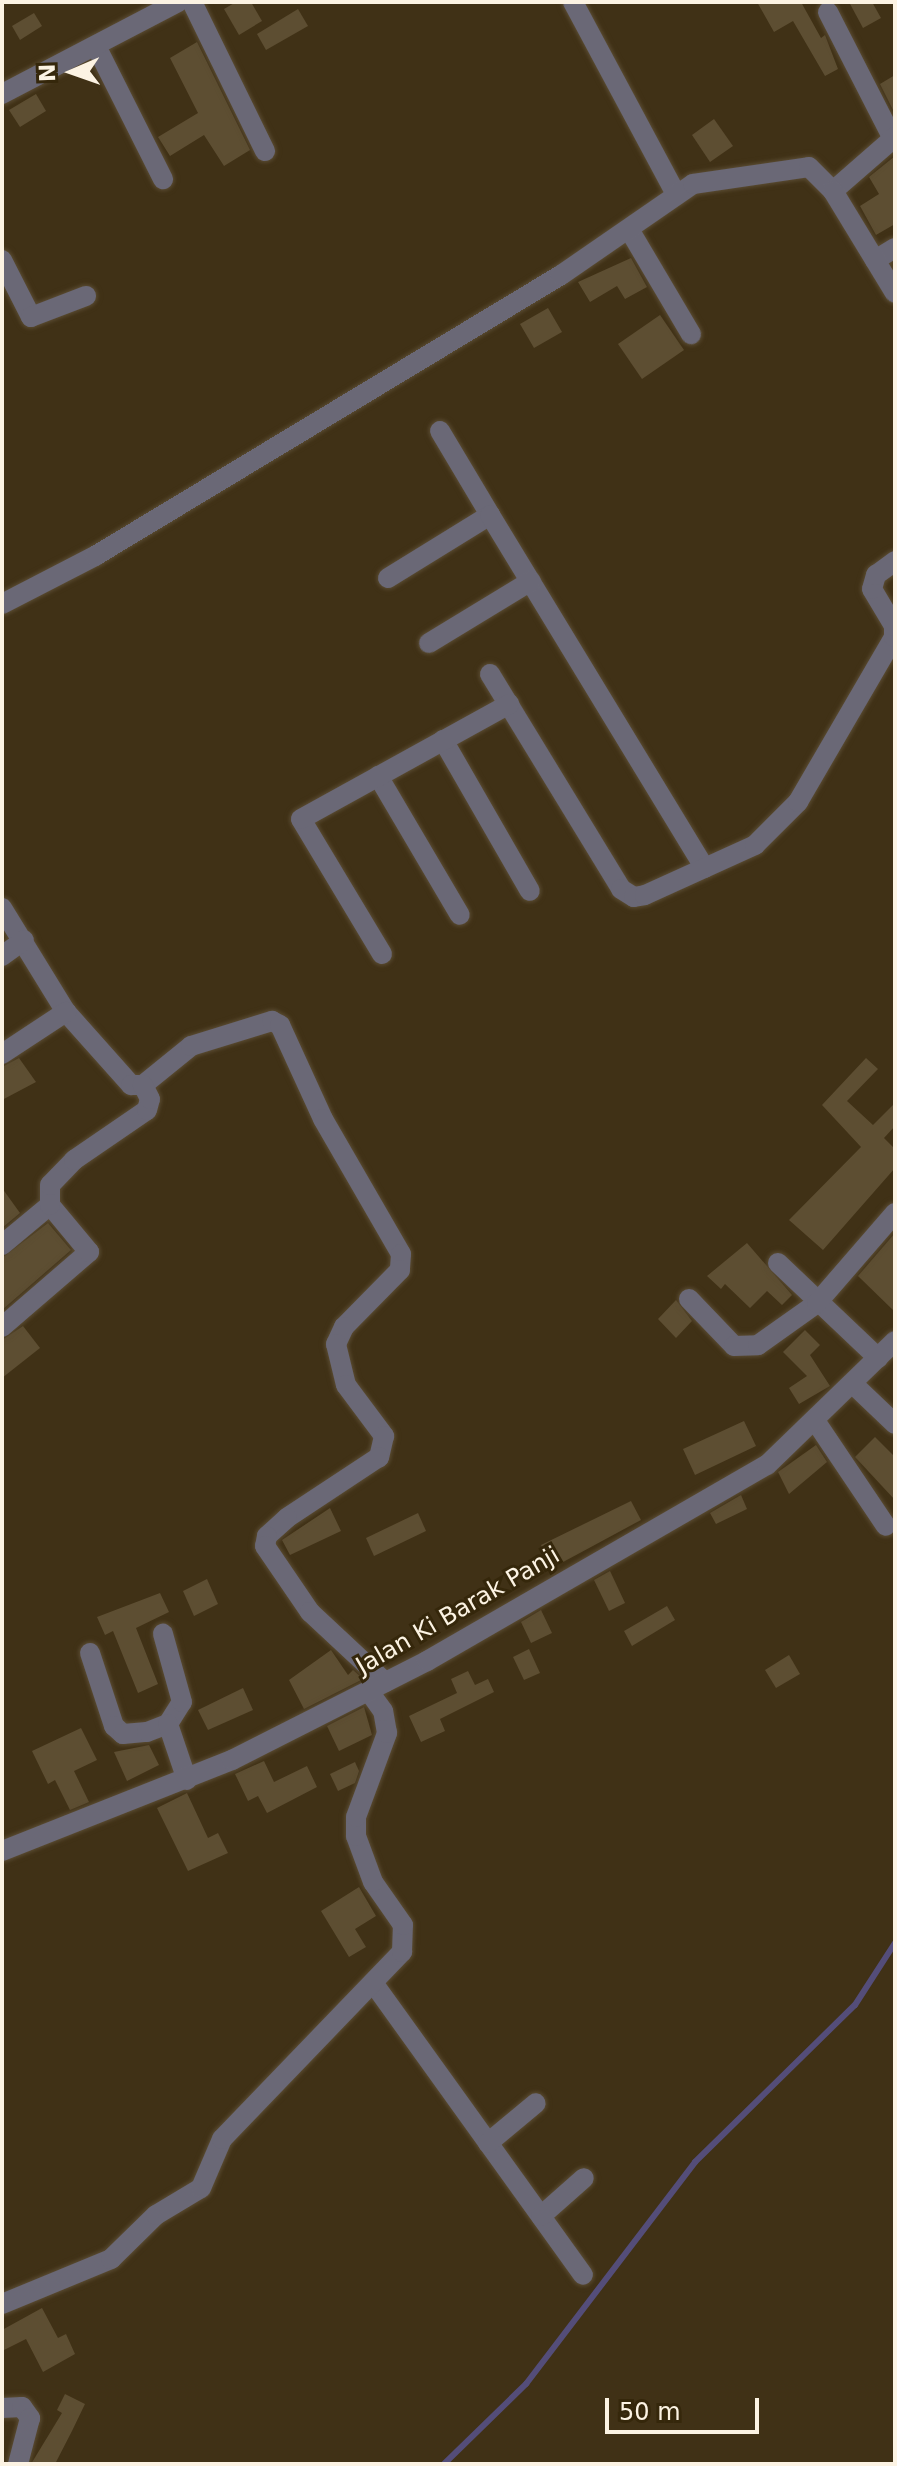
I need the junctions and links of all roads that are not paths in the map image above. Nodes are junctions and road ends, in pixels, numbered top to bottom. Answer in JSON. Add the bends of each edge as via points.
{"nodes":[{"id":1,"x":192,"y":2,"type":"edge"},
{"id":2,"x":573,"y":2,"type":"edge"},
{"id":3,"x":166,"y":5,"type":"edge"},
{"id":4,"x":828,"y":12,"type":"dead end"},
{"id":5,"x":97,"y":48,"type":"junction"},
{"id":6,"x":2,"y":94,"type":"edge"},
{"id":7,"x":894,"y":138,"type":"edge"},
{"id":8,"x":265,"y":151,"type":"dead end"},
{"id":9,"x":163,"y":179,"type":"dead end"},
{"id":10,"x":833,"y":191,"type":"junction"},
{"id":11,"x":675,"y":192,"type":"junction"},
{"id":12,"x":630,"y":231,"type":"junction"},
{"id":13,"x":895,"y":248,"type":"edge"},
{"id":14,"x":2,"y":260,"type":"edge"},
{"id":15,"x":875,"y":260,"type":"junction"},
{"id":16,"x":895,"y":293,"type":"edge"},
{"id":17,"x":86,"y":296,"type":"dead end"},
{"id":18,"x":691,"y":334,"type":"dead end"},
{"id":19,"x":440,"y":431,"type":"dead end"},
{"id":20,"x":490,"y":515,"type":"junction"},
{"id":21,"x":895,"y":561,"type":"edge"},
{"id":22,"x":388,"y":578,"type":"dead end"},
{"id":23,"x":531,"y":581,"type":"junction"},
{"id":24,"x":2,"y":604,"type":"edge"},
{"id":25,"x":429,"y":643,"type":"dead end"},
{"id":26,"x":490,"y":674,"type":"dead end"},
{"id":27,"x":509,"y":704,"type":"junction"},
{"id":28,"x":443,"y":740,"type":"junction"},
{"id":29,"x":378,"y":776,"type":"junction"},
{"id":30,"x":705,"y":868,"type":"junction"},
{"id":31,"x":530,"y":891,"type":"dead end"},
{"id":32,"x":2,"y":908,"type":"edge"},
{"id":33,"x":460,"y":915,"type":"dead end"},
{"id":34,"x":24,"y":940,"type":"junction"},
{"id":35,"x":382,"y":954,"type":"dead end"},
{"id":36,"x":2,"y":956,"type":"edge"},
{"id":37,"x":66,"y":1012,"type":"junction"},
{"id":38,"x":2,"y":1054,"type":"edge"},
{"id":39,"x":143,"y":1085,"type":"junction"},
{"id":40,"x":50,"y":1205,"type":"junction"},
{"id":41,"x":895,"y":1213,"type":"edge"},
{"id":42,"x":2,"y":1245,"type":"edge"},
{"id":43,"x":778,"y":1263,"type":"dead end"},
{"id":44,"x":689,"y":1299,"type":"dead end"},
{"id":45,"x":817,"y":1303,"type":"junction"},
{"id":46,"x":2,"y":1327,"type":"edge"},
{"id":47,"x":895,"y":1341,"type":"edge"},
{"id":48,"x":878,"y":1358,"type":"junction"},
{"id":49,"x":853,"y":1384,"type":"junction"},
{"id":50,"x":816,"y":1422,"type":"junction"},
{"id":51,"x":895,"y":1424,"type":"edge"},
{"id":52,"x":886,"y":1526,"type":"dead end"},
{"id":53,"x":163,"y":1634,"type":"dead end"},
{"id":54,"x":90,"y":1653,"type":"dead end"},
{"id":55,"x":378,"y":1688,"type":"junction"},
{"id":56,"x":168,"y":1724,"type":"junction"},
{"id":57,"x":187,"y":1780,"type":"junction"},
{"id":58,"x":2,"y":1851,"type":"edge"},
{"id":59,"x":374,"y":1984,"type":"junction"},
{"id":60,"x":536,"y":2103,"type":"dead end"},
{"id":61,"x":488,"y":2143,"type":"junction"},
{"id":62,"x":584,"y":2178,"type":"dead end"},
{"id":63,"x":541,"y":2216,"type":"junction"},
{"id":64,"x":583,"y":2275,"type":"dead end"},
{"id":65,"x":2,"y":2304,"type":"edge"},
{"id":66,"x":2,"y":2408,"type":"edge"},
{"id":67,"x":18,"y":2464,"type":"edge"}],
"edges":[{"from":1,"to":8,"type":"street"},
{"from":2,"to":11,"type":"street"},
{"from":3,"to":5,"type":"street"},
{"from":4,"to":7,"type":"street"},
{"from":5,"to":6,"type":"street"},
{"from":5,"to":9,"type":"street"},
{"from":7,"to":10,"type":"street"},
{"from":10,"to":11,"type":"street","via":[[809,167],[798,166]]},
{"from":10,"to":15,"type":"street"},
{"from":11,"to":12,"type":"street"},
{"from":12,"to":18,"type":"street"},
{"from":12,"to":24,"type":"street","via":[[193,499]]},
{"from":13,"to":15,"type":"street"},
{"from":14,"to":17,"type":"street","via":[[31,317]]},
{"from":15,"to":16,"type":"street"},
{"from":19,"to":20,"type":"street"},
{"from":20,"to":22,"type":"street"},
{"from":20,"to":23,"type":"street"},
{"from":21,"to":30,"type":"street","via":[[876,575],[872,589],[894,637],[803,796],[764,839]]},
{"from":23,"to":25,"type":"street"},
{"from":23,"to":30,"type":"street"},
{"from":26,"to":27,"type":"street"},
{"from":27,"to":28,"type":"street"},
{"from":27,"to":30,"type":"street","via":[[626,894],[645,895]]},
{"from":28,"to":29,"type":"street"},
{"from":28,"to":31,"type":"street"},
{"from":29,"to":33,"type":"street"},
{"from":29,"to":35,"type":"street","via":[[301,819]]},
{"from":32,"to":34,"type":"street"},
{"from":34,"to":36,"type":"street"},
{"from":34,"to":37,"type":"street"},
{"from":37,"to":38,"type":"street"},
{"from":37,"to":39,"type":"street","via":[[120,1077]]},
{"from":39,"to":40,"type":"street","via":[[150,1099],[147,1110],[61,1173],[50,1185]]},
{"from":39,"to":55,"type":"street","via":[[191,1046],[272,1021],[280,1025],[323,1119],[401,1254],[400,1270],[344,1327],[336,1344],[346,1385],[384,1436],[379,1457],[287,1518],[267,1536],[265,1546],[310,1612]]},
{"from":40,"to":42,"type":"street"},
{"from":40,"to":46,"type":"street","via":[[89,1252]]},
{"from":41,"to":45,"type":"street"},
{"from":43,"to":45,"type":"street"},
{"from":44,"to":45,"type":"street","via":[[722,1336],[746,1347],[773,1338]]},
{"from":45,"to":48,"type":"street"},
{"from":47,"to":48,"type":"street","name":"Jalan Ki Barak Panji"},
{"from":48,"to":49,"type":"street","name":"Jalan Ki Barak Panji"},
{"from":49,"to":50,"type":"street","name":"Jalan Ki Barak Panji"},
{"from":49,"to":51,"type":"street"},
{"from":50,"to":52,"type":"street"},
{"from":50,"to":55,"type":"street","name":"Jalan Ki Barak Panji","via":[[753,1473]]},
{"from":53,"to":56,"type":"street","via":[[181,1693],[177,1716]]},
{"from":54,"to":56,"type":"street","via":[[106,1710],[123,1734]]},
{"from":55,"to":57,"type":"street","name":"Jalan Ki Barak Panji"},
{"from":55,"to":59,"type":"street","via":[[387,1733],[356,1817],[356,1836],[373,1882],[403,1925],[406,1943]]},
{"from":56,"to":57,"type":"street"},
{"from":57,"to":58,"type":"street","name":"Jalan Ki Barak Panji"},
{"from":59,"to":61,"type":"street"},
{"from":59,"to":65,"type":"street","via":[[222,2139],[201,2188],[156,2215],[111,2259]]},
{"from":60,"to":61,"type":"street"},
{"from":61,"to":63,"type":"street"},
{"from":62,"to":63,"type":"street"},
{"from":63,"to":64,"type":"street"},
{"from":66,"to":67,"type":"street","via":[[22,2407],[30,2418]]}]}
